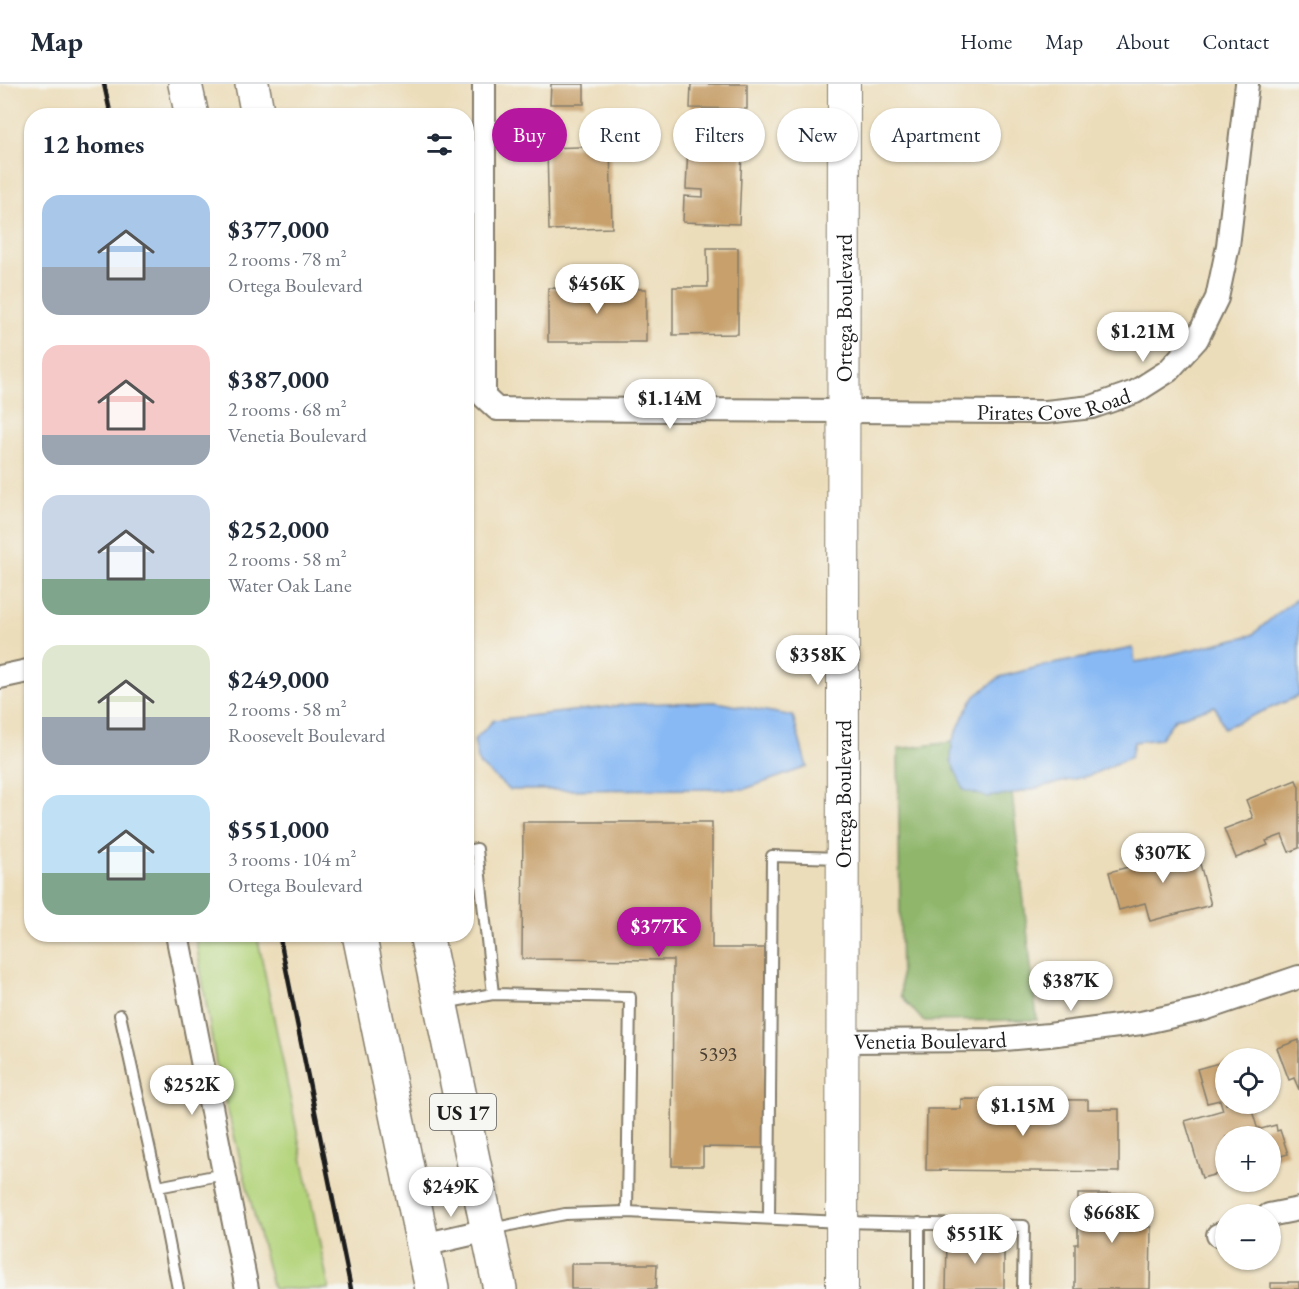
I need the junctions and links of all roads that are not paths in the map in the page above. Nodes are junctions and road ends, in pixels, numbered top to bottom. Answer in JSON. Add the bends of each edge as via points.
{"nodes":[{"id":1,"x":185,"y":84,"type":"edge"},
{"id":2,"x":252,"y":84,"type":"edge"},
{"id":3,"x":484,"y":84,"type":"edge"},
{"id":4,"x":844,"y":84,"type":"edge"},
{"id":5,"x":1247,"y":84,"type":"edge"},
{"id":6,"x":190,"y":108,"type":"edge"},
{"id":7,"x":256,"y":108,"type":"edge"},
{"id":8,"x":843,"y":411,"type":"junction"},
{"id":9,"x":24,"y":672,"type":"edge"},
{"id":10,"x":0,"y":676,"type":"edge"},
{"id":11,"x":474,"y":849,"type":"edge"},
{"id":12,"x":842,"y":858,"type":"junction"},
{"id":13,"x":179,"y":942,"type":"edge"},
{"id":14,"x":361,"y":942,"type":"edge"},
{"id":15,"x":428,"y":942,"type":"edge"},
{"id":16,"x":1299,"y":977,"type":"edge"},
{"id":17,"x":493,"y":994,"type":"junction"},
{"id":18,"x":441,"y":1003,"type":"junction"},
{"id":19,"x":120,"y":1016,"type":"dead end"},
{"id":20,"x":843,"y":1041,"type":"junction"},
{"id":21,"x":224,"y":1174,"type":"junction"},
{"id":22,"x":158,"y":1187,"type":"junction"},
{"id":23,"x":1299,"y":1209,"type":"edge"},
{"id":24,"x":627,"y":1212,"type":"junction"},
{"id":25,"x":1281,"y":1213,"type":"edge"},
{"id":26,"x":769,"y":1218,"type":"junction"},
{"id":27,"x":842,"y":1221,"type":"junction"},
{"id":28,"x":919,"y":1223,"type":"junction"},
{"id":29,"x":488,"y":1230,"type":"junction"},
{"id":30,"x":423,"y":1245,"type":"junction"},
{"id":31,"x":178,"y":1289,"type":"edge"},
{"id":32,"x":247,"y":1289,"type":"edge"},
{"id":33,"x":432,"y":1289,"type":"edge"},
{"id":34,"x":500,"y":1289,"type":"edge"},
{"id":35,"x":842,"y":1289,"type":"edge"},
{"id":36,"x":919,"y":1289,"type":"edge"},
{"id":37,"x":1023,"y":1289,"type":"edge"}],
"edges":[{"from":1,"to":6,"type":"highway"},
{"from":2,"to":7,"type":"highway"},
{"from":3,"to":8,"type":"street","name":"Pirates Cove Road","via":[[484,397],[497,409]]},
{"from":4,"to":8,"type":"main road","name":"Ortega Boulevard"},
{"from":5,"to":8,"type":"street","name":"Pirates Cove Road","via":[[1228,246],[1217,298],[1197,339],[1168,371],[1135,392],[1092,407],[1046,412]]},
{"from":8,"to":12,"type":"main road","name":"Ortega Boulevard"},
{"from":9,"to":10,"type":"street"},
{"from":11,"to":17,"type":"lane","via":[[477,849]]},
{"from":12,"to":20,"type":"main road","name":"Ortega Boulevard"},
{"from":12,"to":26,"type":"lane","via":[[772,856]]},
{"from":13,"to":21,"type":"street"},
{"from":14,"to":30,"type":"highway","number":"US 17"},
{"from":15,"to":18,"type":"highway","number":"US 17"},
{"from":16,"to":20,"type":"street","name":"Venetia Boulevard","via":[[1204,1009],[1141,1023],[994,1040]]},
{"from":17,"to":18,"type":"lane"},
{"from":17,"to":24,"type":"lane","via":[[630,997]]},
{"from":18,"to":29,"type":"highway","number":"US 17"},
{"from":19,"to":22,"type":"lane"},
{"from":20,"to":27,"type":"main road","name":"Ortega Boulevard"},
{"from":21,"to":22,"type":"lane"},
{"from":21,"to":32,"type":"street"},
{"from":22,"to":31,"type":"lane"},
{"from":23,"to":25,"type":"street"},
{"from":24,"to":26,"type":"lane"},
{"from":24,"to":29,"type":"lane","via":[[565,1214]]},
{"from":26,"to":27,"type":"lane"},
{"from":27,"to":28,"type":"lane"},
{"from":27,"to":35,"type":"main road","name":"Ortega Boulevard"},
{"from":28,"to":36,"type":"lane"},
{"from":28,"to":37,"type":"lane","via":[[1024,1226]]},
{"from":29,"to":30,"type":"street"},
{"from":29,"to":34,"type":"highway","number":"US 17"},
{"from":30,"to":33,"type":"highway","number":"US 17"}]}
